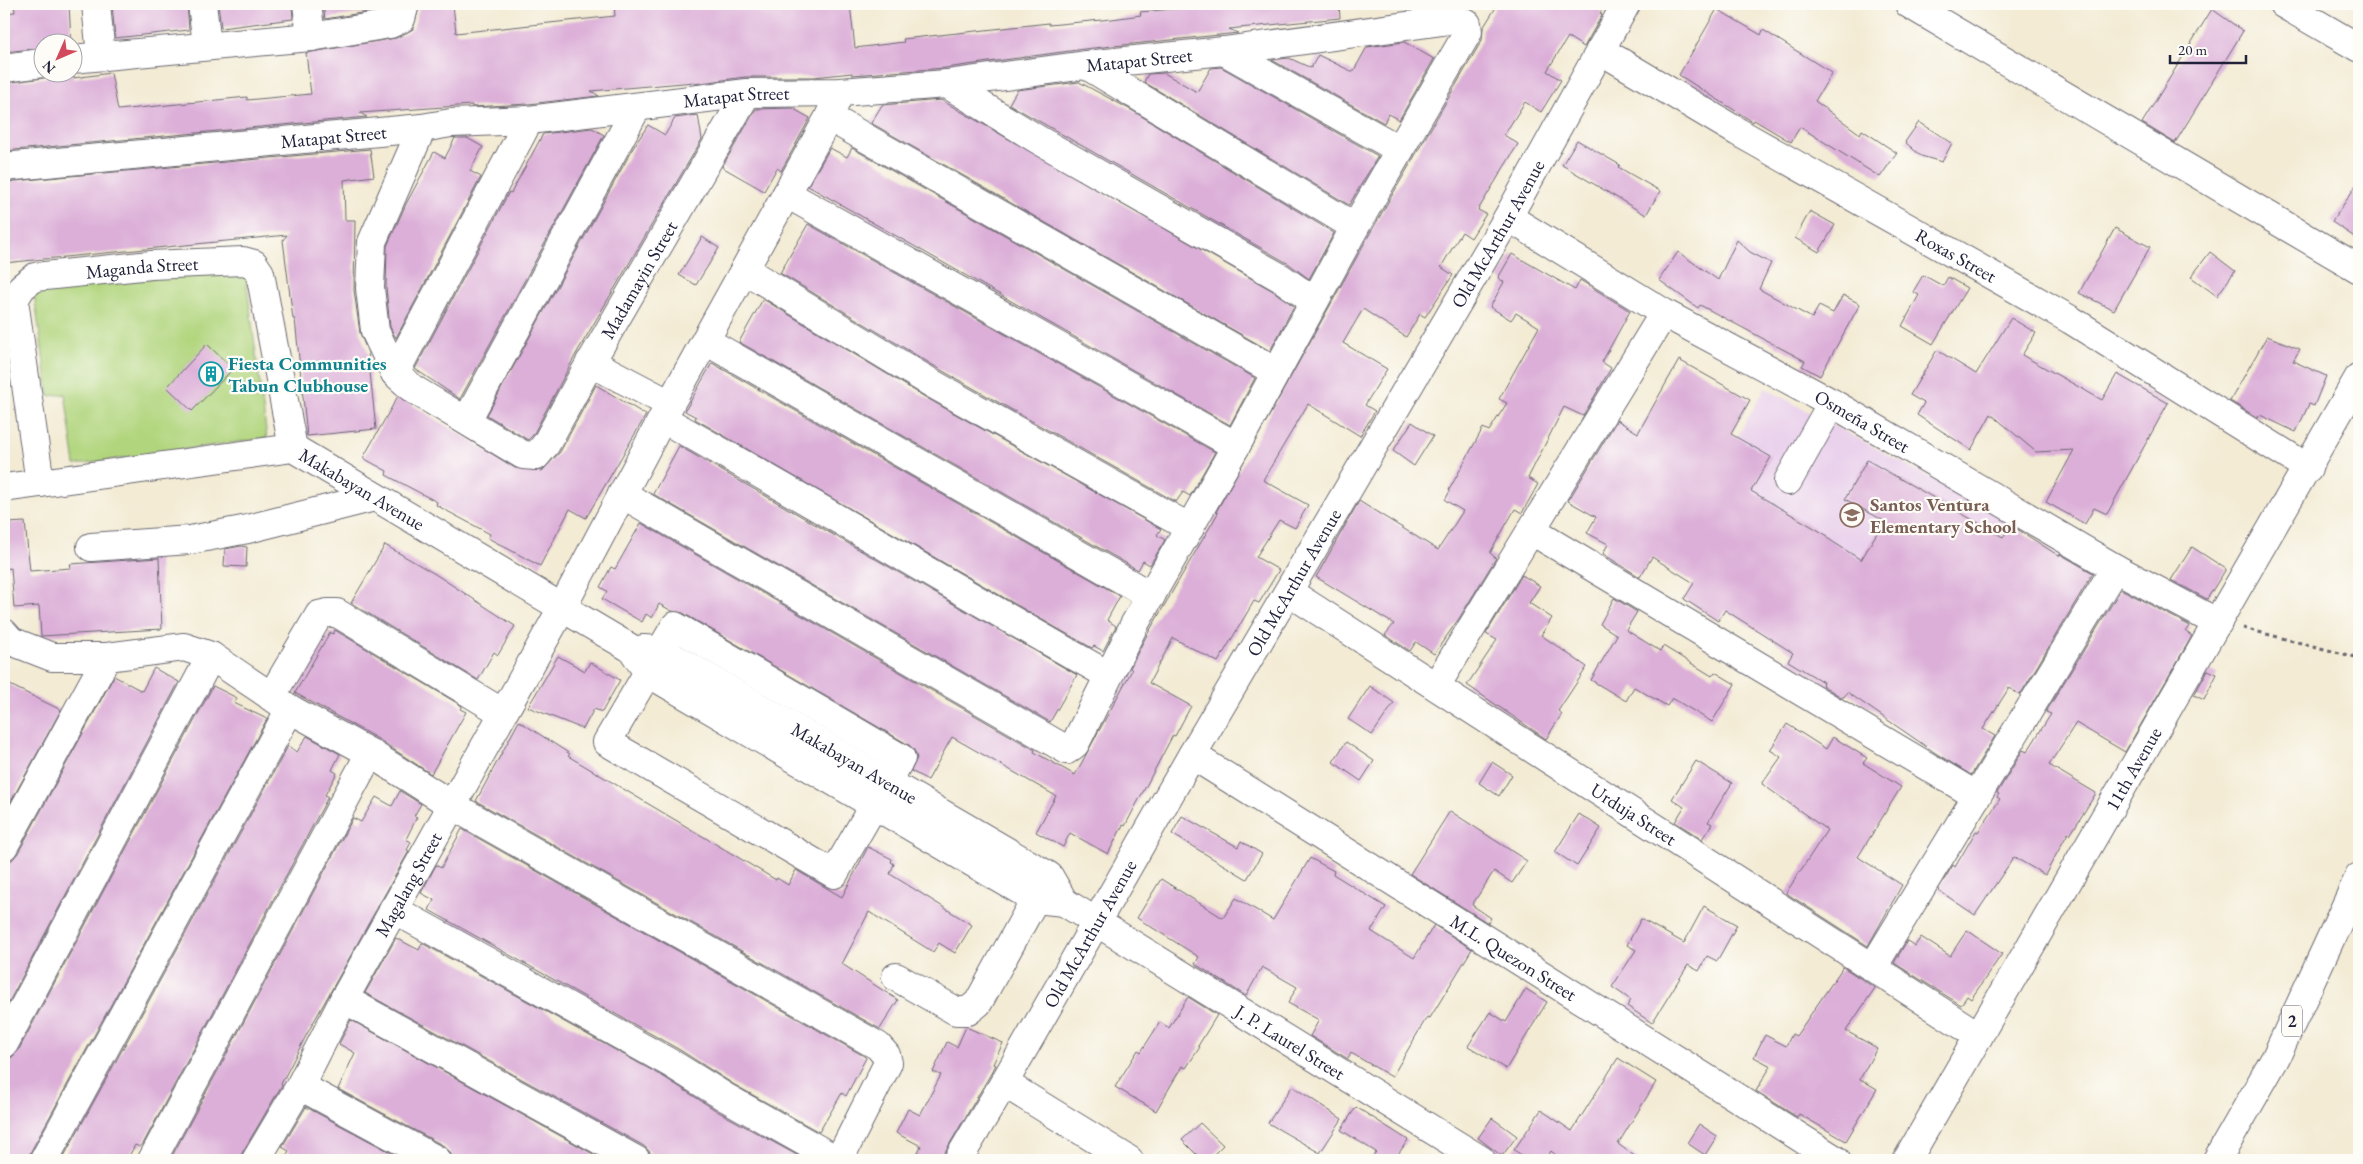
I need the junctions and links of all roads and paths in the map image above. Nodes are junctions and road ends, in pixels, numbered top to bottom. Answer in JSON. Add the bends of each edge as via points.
{"nodes":[{"id":1,"x":96,"y":4,"type":"edge"},
{"id":2,"x":202,"y":4,"type":"edge"},
{"id":3,"x":307,"y":4,"type":"edge"},
{"id":4,"x":404,"y":4,"type":"edge"},
{"id":5,"x":1626,"y":4,"type":"edge"},
{"id":6,"x":1909,"y":4,"type":"edge"},
{"id":7,"x":2283,"y":4,"type":"edge"},
{"id":8,"x":311,"y":37,"type":"junction"},
{"id":9,"x":207,"y":45,"type":"junction"},
{"id":10,"x":2359,"y":48,"type":"edge"},
{"id":11,"x":1600,"y":50,"type":"junction"},
{"id":12,"x":1224,"y":51,"type":"junction"},
{"id":13,"x":101,"y":56,"type":"junction"},
{"id":14,"x":82,"y":58,"type":"edge"},
{"id":15,"x":32,"y":64,"type":"edge"},
{"id":16,"x":1086,"y":65,"type":"junction"},
{"id":17,"x":4,"y":68,"type":"edge"},
{"id":18,"x":948,"y":84,"type":"junction"},
{"id":19,"x":840,"y":92,"type":"junction"},
{"id":20,"x":747,"y":93,"type":"junction"},
{"id":21,"x":637,"y":108,"type":"junction"},
{"id":22,"x":829,"y":117,"type":"junction"},
{"id":23,"x":529,"y":120,"type":"junction"},
{"id":24,"x":422,"y":128,"type":"junction"},
{"id":25,"x":1400,"y":150,"type":"junction"},
{"id":26,"x":4,"y":167,"type":"edge"},
{"id":27,"x":787,"y":194,"type":"junction"},
{"id":28,"x":1508,"y":217,"type":"junction"},
{"id":29,"x":1355,"y":227,"type":"junction"},
{"id":30,"x":2359,"y":269,"type":"edge"},
{"id":31,"x":745,"y":270,"type":"junction"},
{"id":32,"x":1314,"y":300,"type":"junction"},
{"id":33,"x":1664,"y":313,"type":"junction"},
{"id":34,"x":706,"y":341,"type":"junction"},
{"id":35,"x":590,"y":362,"type":"junction"},
{"id":36,"x":1276,"y":372,"type":"junction"},
{"id":37,"x":395,"y":373,"type":"junction"},
{"id":38,"x":2359,"y":377,"type":"edge"},
{"id":39,"x":1832,"y":403,"type":"junction"},
{"id":40,"x":666,"y":411,"type":"junction"},
{"id":41,"x":467,"y":420,"type":"junction"},
{"id":42,"x":1236,"y":446,"type":"junction"},
{"id":43,"x":293,"y":448,"type":"junction"},
{"id":44,"x":2308,"y":468,"type":"junction"},
{"id":45,"x":1788,"y":481,"type":"dead end"},
{"id":46,"x":40,"y":484,"type":"junction"},
{"id":47,"x":4,"y":488,"type":"edge"},
{"id":48,"x":622,"y":494,"type":"junction"},
{"id":49,"x":375,"y":497,"type":"junction"},
{"id":50,"x":1190,"y":528,"type":"junction"},
{"id":51,"x":1532,"y":531,"type":"junction"},
{"id":52,"x":92,"y":547,"type":"dead end"},
{"id":53,"x":2115,"y":568,"type":"junction"},
{"id":54,"x":1289,"y":592,"type":"junction"},
{"id":55,"x":1151,"y":596,"type":"junction"},
{"id":56,"x":562,"y":608,"type":"junction"},
{"id":57,"x":2218,"y":623,"type":"junction"},
{"id":58,"x":6,"y":642,"type":"edge"},
{"id":59,"x":212,"y":656,"type":"junction"},
{"id":60,"x":106,"y":657,"type":"junction"},
{"id":61,"x":2359,"y":658,"type":"edge"},
{"id":62,"x":654,"y":661,"type":"junction"},
{"id":63,"x":1108,"y":674,"type":"junction"},
{"id":64,"x":1436,"y":686,"type":"junction"},
{"id":65,"x":280,"y":703,"type":"junction"},
{"id":66,"x":503,"y":713,"type":"junction"},
{"id":67,"x":370,"y":753,"type":"junction"},
{"id":68,"x":1192,"y":755,"type":"junction"},
{"id":69,"x":888,"y":782,"type":"junction"},
{"id":70,"x":1976,"y":796,"type":"junction"},
{"id":71,"x":874,"y":805,"type":"junction"},
{"id":72,"x":453,"y":806,"type":"junction"},
{"id":73,"x":4,"y":846,"type":"edge"},
{"id":74,"x":1049,"y":876,"type":"junction"},
{"id":75,"x":2359,"y":877,"type":"edge"},
{"id":76,"x":1035,"y":899,"type":"junction"},
{"id":77,"x":1064,"y":902,"type":"junction"},
{"id":78,"x":394,"y":909,"type":"junction"},
{"id":79,"x":1097,"y":923,"type":"junction"},
{"id":80,"x":1873,"y":967,"type":"junction"},
{"id":81,"x":896,"y":977,"type":"dead end"},
{"id":82,"x":344,"y":999,"type":"junction"},
{"id":83,"x":1979,"y":1036,"type":"junction"},
{"id":84,"x":4,"y":1044,"type":"edge"},
{"id":85,"x":1004,"y":1083,"type":"junction"},
{"id":86,"x":300,"y":1086,"type":"junction"},
{"id":87,"x":1094,"y":1151,"type":"edge"},
{"id":88,"x":258,"y":1159,"type":"edge"},
{"id":89,"x":44,"y":1160,"type":"edge"},
{"id":90,"x":152,"y":1160,"type":"edge"},
{"id":91,"x":437,"y":1160,"type":"edge"},
{"id":92,"x":636,"y":1160,"type":"edge"},
{"id":93,"x":838,"y":1160,"type":"edge"},
{"id":94,"x":958,"y":1160,"type":"edge"},
{"id":95,"x":1129,"y":1160,"type":"edge"},
{"id":96,"x":1481,"y":1160,"type":"edge"},
{"id":97,"x":1836,"y":1160,"type":"edge"},
{"id":98,"x":1907,"y":1160,"type":"edge"},
{"id":99,"x":2217,"y":1160,"type":"edge"}],
"edges":[{"from":1,"to":13,"type":"main road"},
{"from":2,"to":9,"type":"main road"},
{"from":3,"to":8,"type":"main road"},
{"from":4,"to":8,"type":"main road","via":[[400,19],[390,24]]},
{"from":5,"to":11,"type":"main road","name":"Old McArthur Avenue"},
{"from":6,"to":30,"type":"main road"},
{"from":7,"to":10,"type":"main road"},
{"from":8,"to":9,"type":"main road"},
{"from":9,"to":13,"type":"main road"},
{"from":11,"to":28,"type":"main road","name":"Old McArthur Avenue"},
{"from":11,"to":44,"type":"main road","name":"Roxas Street","via":[[1738,132],[2071,320]]},
{"from":12,"to":16,"type":"main road","name":"Matapat Street"},
{"from":12,"to":25,"type":"main road"},
{"from":12,"to":25,"type":"main road","name":"Matapat Street","via":[[1457,19],[1467,24],[1468,32]]},
{"from":13,"to":14,"type":"main road"},
{"from":15,"to":17,"type":"main road"},
{"from":16,"to":18,"type":"main road","name":"Matapat Street"},
{"from":16,"to":29,"type":"main road"},
{"from":18,"to":19,"type":"main road","name":"Matapat Street"},
{"from":18,"to":32,"type":"main road"},
{"from":19,"to":20,"type":"main road","name":"Matapat Street"},
{"from":19,"to":22,"type":"main road","name":"Magalang Street"},
{"from":20,"to":21,"type":"main road","name":"Matapat Street"},
{"from":20,"to":35,"type":"main road","name":"Madamayin Street"},
{"from":21,"to":23,"type":"main road","name":"Matapat Street"},
{"from":21,"to":41,"type":"main road"},
{"from":22,"to":27,"type":"main road","name":"Magalang Street"},
{"from":22,"to":36,"type":"main road"},
{"from":23,"to":24,"type":"main road","name":"Matapat Street","via":[[451,123]]},
{"from":23,"to":37,"type":"main road"},
{"from":24,"to":26,"type":"main road","name":"Matapat Street"},
{"from":24,"to":37,"type":"main road","via":[[372,242],[370,288],[375,331]]},
{"from":25,"to":29,"type":"main road"},
{"from":27,"to":31,"type":"main road","name":"Magalang Street"},
{"from":27,"to":42,"type":"main road"},
{"from":28,"to":33,"type":"main road","name":"Osmeña Street"},
{"from":28,"to":54,"type":"main road","name":"Old McArthur Avenue"},
{"from":29,"to":32,"type":"main road"},
{"from":31,"to":34,"type":"main road","name":"Magalang Street"},
{"from":31,"to":50,"type":"main road","via":[[933,384]]},
{"from":32,"to":36,"type":"main road"},
{"from":33,"to":39,"type":"main road","name":"Osmeña Street"},
{"from":33,"to":51,"type":"main road"},
{"from":34,"to":40,"type":"main road","name":"Magalang Street"},
{"from":34,"to":55,"type":"main road"},
{"from":35,"to":40,"type":"main road"},
{"from":35,"to":41,"type":"main road","name":"Madamayin Street","via":[[546,444],[536,456],[523,455]]},
{"from":36,"to":42,"type":"main road"},
{"from":37,"to":41,"type":"main road","via":[[413,389]]},
{"from":38,"to":44,"type":"main road","name":"11th Avenue"},
{"from":39,"to":45,"type":"main road"},
{"from":39,"to":53,"type":"main road","name":"Osmeña Street"},
{"from":40,"to":48,"type":"main road","name":"Magalang Street"},
{"from":40,"to":63,"type":"main road","via":[[1027,630]]},
{"from":42,"to":50,"type":"main road"},
{"from":43,"to":46,"type":"main road","name":"Makabayan Avenue"},
{"from":43,"to":46,"type":"main road","name":"Maganda Street","via":[[260,273],[254,264],[243,261],[151,265],[35,277],[22,286],[14,300]]},
{"from":43,"to":49,"type":"main road","name":"Makabayan Avenue"},
{"from":44,"to":57,"type":"main road","name":"11th Avenue"},
{"from":46,"to":47,"type":"main road","name":"Makabayan Avenue"},
{"from":48,"to":56,"type":"main road","name":"Magalang Street"},
{"from":48,"to":63,"type":"main road","via":[[1066,750],[1074,744]]},
{"from":49,"to":52,"type":"main road","via":[[190,540]]},
{"from":49,"to":56,"type":"main road","name":"Makabayan Avenue"},
{"from":50,"to":55,"type":"main road"},
{"from":51,"to":64,"type":"main road"},
{"from":51,"to":70,"type":"main road"},
{"from":53,"to":57,"type":"main road","name":"Osmeña Street"},
{"from":53,"to":70,"type":"main road"},
{"from":54,"to":64,"type":"main road","name":"Urduja Street"},
{"from":54,"to":68,"type":"main road","name":"Old McArthur Avenue"},
{"from":55,"to":63,"type":"main road"},
{"from":56,"to":62,"type":"main road","name":"Makabayan Avenue"},
{"from":56,"to":66,"type":"main road","name":"Magalang Street"},
{"from":57,"to":61,"type":"path"},
{"from":57,"to":83,"type":"main road","name":"11th Avenue"},
{"from":58,"to":60,"type":"main road","via":[[52,657]]},
{"from":59,"to":60,"type":"main road","via":[[184,647]]},
{"from":59,"to":65,"type":"main road"},
{"from":59,"to":84,"type":"main road"},
{"from":60,"to":73,"type":"main road"},
{"from":62,"to":69,"type":"main road","via":[[675,626],[902,758]]},
{"from":62,"to":71,"type":"main road","name":"Makabayan Avenue"},
{"from":62,"to":71,"type":"main road","via":[[607,742],[834,874]]},
{"from":64,"to":80,"type":"main road","name":"Urduja Street"},
{"from":65,"to":66,"type":"main road","via":[[319,615],[328,612],[337,613]]},
{"from":65,"to":67,"type":"main road"},
{"from":65,"to":89,"type":"main road"},
{"from":66,"to":72,"type":"main road","name":"Magalang Street"},
{"from":67,"to":72,"type":"main road"},
{"from":67,"to":90,"type":"main road"},
{"from":68,"to":79,"type":"main road","name":"Old McArthur Avenue"},
{"from":68,"to":97,"type":"main road","name":"M.L. Quezon Street"},
{"from":69,"to":71,"type":"main road"},
{"from":69,"to":74,"type":"main road","name":"Makabayan Avenue"},
{"from":70,"to":80,"type":"main road"},
{"from":71,"to":76,"type":"main road","name":"Makabayan Avenue"},
{"from":72,"to":78,"type":"main road","name":"Magalang Street"},
{"from":72,"to":93,"type":"main road","via":[[878,1046],[888,1063]]},
{"from":74,"to":76,"type":"main road"},
{"from":74,"to":77,"type":"main road","name":"Makabayan Avenue"},
{"from":75,"to":99,"type":"main road","number":"2","via":[[2276,1057]]},
{"from":76,"to":77,"type":"main road","name":"Makabayan Avenue"},
{"from":76,"to":81,"type":"main road","via":[[978,1004],[968,1011],[956,1010]]},
{"from":77,"to":79,"type":"main road","name":"Makabayan Avenue"},
{"from":78,"to":82,"type":"main road","name":"Magalang Street"},
{"from":78,"to":93,"type":"main road"},
{"from":79,"to":85,"type":"main road","name":"Old McArthur Avenue"},
{"from":79,"to":96,"type":"main road","name":"J. P. Laurel Street"},
{"from":80,"to":83,"type":"main road","name":"Urduja Street"},
{"from":82,"to":86,"type":"main road","name":"Magalang Street"},
{"from":82,"to":92,"type":"main road"},
{"from":83,"to":98,"type":"main road","name":"11th Avenue"},
{"from":85,"to":87,"type":"main road"},
{"from":85,"to":94,"type":"main road","name":"Old McArthur Avenue"},
{"from":86,"to":88,"type":"main road","name":"Magalang Street"},
{"from":86,"to":91,"type":"main road"},
{"from":87,"to":95,"type":"main road"}]}
